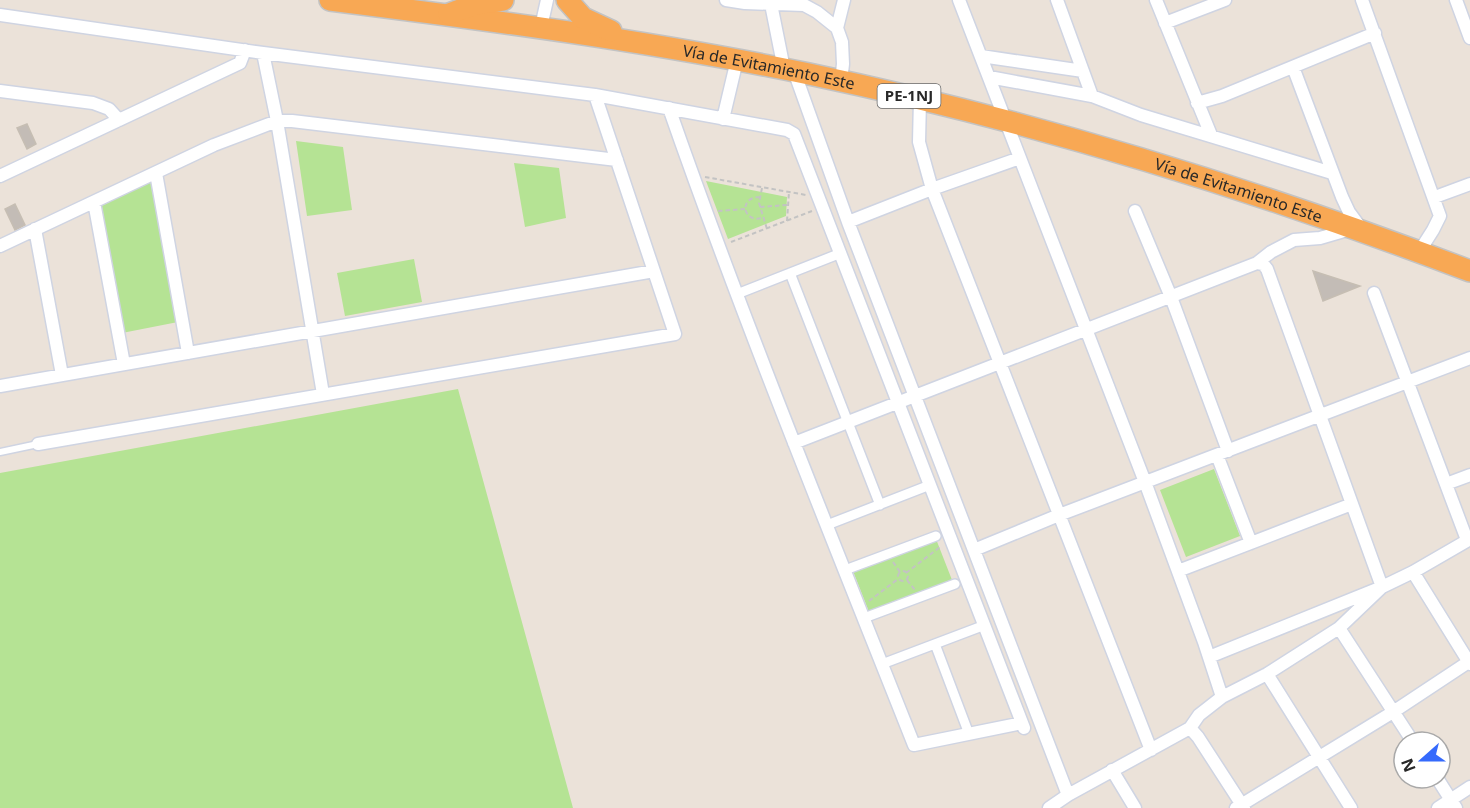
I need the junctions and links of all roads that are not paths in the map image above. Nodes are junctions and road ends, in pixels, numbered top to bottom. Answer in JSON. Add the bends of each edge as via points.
{"nodes":[{"id":1,"x":330,"y":0,"type":"edge"},
{"id":2,"x":503,"y":0,"type":"edge"},
{"id":3,"x":547,"y":0,"type":"edge"},
{"id":4,"x":567,"y":0,"type":"edge"},
{"id":5,"x":726,"y":0,"type":"edge"},
{"id":6,"x":844,"y":0,"type":"edge"},
{"id":7,"x":959,"y":0,"type":"edge"},
{"id":8,"x":1057,"y":0,"type":"edge"},
{"id":9,"x":1156,"y":0,"type":"edge"},
{"id":10,"x":1225,"y":0,"type":"edge"},
{"id":11,"x":1362,"y":0,"type":"edge"},
{"id":12,"x":1456,"y":0,"type":"edge"},
{"id":13,"x":771,"y":4,"type":"junction"},
{"id":14,"x":0,"y":15,"type":"edge"},
{"id":15,"x":447,"y":15,"type":"junction"},
{"id":16,"x":1165,"y":23,"type":"junction"},
{"id":17,"x":541,"y":27,"type":"junction"},
{"id":18,"x":837,"y":28,"type":"junction"},
{"id":19,"x":1376,"y":33,"type":"junction"},
{"id":20,"x":1470,"y":39,"type":"edge"},
{"id":21,"x":634,"y":42,"type":"junction"},
{"id":22,"x":245,"y":50,"type":"junction"},
{"id":23,"x":263,"y":53,"type":"junction"},
{"id":24,"x":981,"y":56,"type":"junction"},
{"id":25,"x":737,"y":60,"type":"junction"},
{"id":26,"x":1293,"y":67,"type":"junction"},
{"id":27,"x":789,"y":70,"type":"junction"},
{"id":28,"x":1083,"y":71,"type":"junction"},
{"id":29,"x":989,"y":76,"type":"junction"},
{"id":30,"x":841,"y":81,"type":"junction"},
{"id":31,"x":0,"y":91,"type":"edge"},
{"id":32,"x":596,"y":95,"type":"junction"},
{"id":33,"x":1092,"y":96,"type":"junction"},
{"id":34,"x":920,"y":99,"type":"junction"},
{"id":35,"x":1197,"y":103,"type":"junction"},
{"id":36,"x":669,"y":108,"type":"junction"},
{"id":37,"x":723,"y":119,"type":"junction"},
{"id":38,"x":120,"y":120,"type":"junction"},
{"id":39,"x":1006,"y":120,"type":"junction"},
{"id":40,"x":277,"y":121,"type":"junction"},
{"id":41,"x":1211,"y":135,"type":"junction"},
{"id":42,"x":1020,"y":158,"type":"junction"},
{"id":43,"x":617,"y":160,"type":"junction"},
{"id":44,"x":156,"y":172,"type":"junction"},
{"id":45,"x":1332,"y":173,"type":"junction"},
{"id":46,"x":0,"y":176,"type":"edge"},
{"id":47,"x":1470,"y":184,"type":"edge"},
{"id":48,"x":932,"y":189,"type":"junction"},
{"id":49,"x":1435,"y":198,"type":"junction"},
{"id":50,"x":94,"y":202,"type":"junction"},
{"id":51,"x":1135,"y":211,"type":"dead end"},
{"id":52,"x":848,"y":222,"type":"junction"},
{"id":53,"x":35,"y":229,"type":"junction"},
{"id":54,"x":1359,"y":230,"type":"junction"},
{"id":55,"x":0,"y":246,"type":"edge"},
{"id":56,"x":1419,"y":252,"type":"junction"},
{"id":57,"x":841,"y":253,"type":"junction"},
{"id":58,"x":1257,"y":263,"type":"junction"},
{"id":59,"x":654,"y":271,"type":"junction"},
{"id":60,"x":1470,"y":271,"type":"edge"},
{"id":61,"x":790,"y":273,"type":"junction"},
{"id":62,"x":1374,"y":292,"type":"dead end"},
{"id":63,"x":737,"y":294,"type":"junction"},
{"id":64,"x":1171,"y":297,"type":"junction"},
{"id":65,"x":313,"y":330,"type":"junction"},
{"id":66,"x":1085,"y":330,"type":"junction"},
{"id":67,"x":188,"y":353,"type":"junction"},
{"id":68,"x":1470,"y":358,"type":"edge"},
{"id":69,"x":1000,"y":363,"type":"junction"},
{"id":70,"x":124,"y":364,"type":"junction"},
{"id":71,"x":62,"y":375,"type":"junction"},
{"id":72,"x":1407,"y":382,"type":"junction"},
{"id":73,"x":0,"y":386,"type":"edge"},
{"id":74,"x":324,"y":394,"type":"junction"},
{"id":75,"x":916,"y":396,"type":"junction"},
{"id":76,"x":898,"y":403,"type":"junction"},
{"id":77,"x":1320,"y":416,"type":"junction"},
{"id":78,"x":848,"y":422,"type":"junction"},
{"id":79,"x":794,"y":443,"type":"junction"},
{"id":80,"x":38,"y":444,"type":"joint"},
{"id":81,"x":0,"y":452,"type":"edge"},
{"id":82,"x":1222,"y":453,"type":"junction"},
{"id":83,"x":1470,"y":475,"type":"edge"},
{"id":84,"x":1145,"y":482,"type":"junction"},
{"id":85,"x":1446,"y":484,"type":"junction"},
{"id":86,"x":930,"y":485,"type":"junction"},
{"id":87,"x":1352,"y":504,"type":"junction"},
{"id":88,"x":880,"y":505,"type":"junction"},
{"id":89,"x":1059,"y":515,"type":"junction"},
{"id":90,"x":827,"y":525,"type":"junction"},
{"id":91,"x":936,"y":536,"type":"dead end"},
{"id":92,"x":1469,"y":539,"type":"edge"},
{"id":93,"x":1251,"y":543,"type":"junction"},
{"id":94,"x":974,"y":550,"type":"junction"},
{"id":95,"x":845,"y":570,"type":"junction"},
{"id":96,"x":1178,"y":571,"type":"junction"},
{"id":97,"x":1413,"y":572,"type":"junction"},
{"id":98,"x":955,"y":584,"type":"dead end"},
{"id":99,"x":1382,"y":587,"type":"junction"},
{"id":100,"x":864,"y":618,"type":"junction"},
{"id":101,"x":985,"y":626,"type":"junction"},
{"id":102,"x":1339,"y":627,"type":"junction"},
{"id":103,"x":935,"y":644,"type":"junction"},
{"id":104,"x":1209,"y":657,"type":"junction"},
{"id":105,"x":1470,"y":662,"type":"edge"},
{"id":106,"x":882,"y":664,"type":"junction"},
{"id":107,"x":1267,"y":674,"type":"junction"},
{"id":108,"x":1222,"y":697,"type":"junction"},
{"id":109,"x":1393,"y":712,"type":"junction"},
{"id":110,"x":1190,"y":728,"type":"junction"},
{"id":111,"x":1405,"y":730,"type":"edge"},
{"id":112,"x":969,"y":734,"type":"junction"},
{"id":113,"x":1151,"y":750,"type":"junction"},
{"id":114,"x":1318,"y":756,"type":"junction"},
{"id":115,"x":1112,"y":770,"type":"junction"},
{"id":116,"x":1470,"y":787,"type":"edge"},
{"id":117,"x":1445,"y":790,"type":"edge"},
{"id":118,"x":1068,"y":795,"type":"junction"},
{"id":119,"x":1454,"y":804,"type":"edge"},
{"id":120,"x":1241,"y":807,"type":"edge"},
{"id":121,"x":1049,"y":808,"type":"edge"},
{"id":122,"x":1136,"y":808,"type":"edge"},
{"id":123,"x":1351,"y":808,"type":"edge"},
{"id":124,"x":1438,"y":808,"type":"edge"}],
"edges":[{"from":1,"to":15,"type":"highway","name":"Vía de Evitamiento Este","number":"PE-1NJ"},
{"from":2,"to":15,"type":"highway","via":[[476,3]]},
{"from":3,"to":17,"type":"street"},
{"from":4,"to":21,"type":"highway","via":[[583,18]]},
{"from":5,"to":13,"type":"street"},
{"from":6,"to":18,"type":"street"},
{"from":7,"to":24,"type":"street"},
{"from":8,"to":28,"type":"street"},
{"from":9,"to":16,"type":"street"},
{"from":10,"to":16,"type":"street"},
{"from":11,"to":19,"type":"street"},
{"from":12,"to":20,"type":"street"},
{"from":13,"to":18,"type":"street","via":[[804,5]]},
{"from":13,"to":27,"type":"street"},
{"from":14,"to":22,"type":"street"},
{"from":15,"to":17,"type":"highway","name":"Vía de Evitamiento Este","number":"PE-1NJ"},
{"from":16,"to":35,"type":"street"},
{"from":17,"to":21,"type":"highway","name":"Vía de Evitamiento Este","number":"PE-1NJ"},
{"from":18,"to":30,"type":"street","via":[[842,42]]},
{"from":19,"to":26,"type":"street"},
{"from":19,"to":49,"type":"street"},
{"from":21,"to":25,"type":"highway","name":"Vía de Evitamiento Este","number":"PE-1NJ"},
{"from":22,"to":23,"type":"street"},
{"from":22,"to":38,"type":"street","via":[[240,63]]},
{"from":23,"to":32,"type":"street"},
{"from":23,"to":40,"type":"street"},
{"from":24,"to":28,"type":"street"},
{"from":24,"to":29,"type":"street"},
{"from":25,"to":27,"type":"highway","name":"Vía de Evitamiento Este","number":"PE-1NJ"},
{"from":25,"to":37,"type":"street"},
{"from":26,"to":35,"type":"street"},
{"from":26,"to":45,"type":"street"},
{"from":27,"to":30,"type":"highway","name":"Vía de Evitamiento Este","number":"PE-1NJ"},
{"from":27,"to":52,"type":"street"},
{"from":28,"to":33,"type":"street"},
{"from":29,"to":33,"type":"street"},
{"from":29,"to":39,"type":"street"},
{"from":30,"to":34,"type":"highway","name":"Vía de Evitamiento Este","number":"PE-1NJ"},
{"from":31,"to":38,"type":"street","via":[[93,103],[109,109]]},
{"from":32,"to":36,"type":"street"},
{"from":32,"to":43,"type":"street"},
{"from":33,"to":41,"type":"street"},
{"from":34,"to":39,"type":"highway","name":"Vía de Evitamiento Este","number":"PE-1NJ"},
{"from":34,"to":48,"type":"street","via":[[919,142]]},
{"from":35,"to":41,"type":"street"},
{"from":36,"to":37,"type":"street"},
{"from":36,"to":63,"type":"street"},
{"from":37,"to":57,"type":"street","via":[[794,134]]},
{"from":38,"to":46,"type":"street"},
{"from":39,"to":42,"type":"street"},
{"from":39,"to":54,"type":"highway","name":"Vía de Evitamiento Este","number":"PE-1NJ","via":[[1176,169]]},
{"from":40,"to":43,"type":"street"},
{"from":40,"to":44,"type":"street"},
{"from":40,"to":65,"type":"street"},
{"from":41,"to":45,"type":"street"},
{"from":42,"to":48,"type":"street"},
{"from":42,"to":66,"type":"street"},
{"from":43,"to":59,"type":"street"},
{"from":44,"to":50,"type":"street"},
{"from":44,"to":67,"type":"street"},
{"from":45,"to":54,"type":"street"},
{"from":47,"to":49,"type":"street"},
{"from":48,"to":52,"type":"street"},
{"from":48,"to":69,"type":"street"},
{"from":49,"to":56,"type":"street","via":[[1440,216]]},
{"from":50,"to":53,"type":"street"},
{"from":50,"to":70,"type":"street"},
{"from":51,"to":64,"type":"street"},
{"from":52,"to":75,"type":"street"},
{"from":53,"to":55,"type":"street"},
{"from":53,"to":71,"type":"street"},
{"from":54,"to":56,"type":"highway","name":"Vía de Evitamiento Este","number":"PE-1NJ"},
{"from":54,"to":58,"type":"street","via":[[1294,240]]},
{"from":56,"to":60,"type":"highway","name":"Vía de Evitamiento Este","number":"PE-1NJ"},
{"from":57,"to":61,"type":"street"},
{"from":57,"to":76,"type":"street"},
{"from":58,"to":64,"type":"street"},
{"from":58,"to":77,"type":"street","via":[[1267,269]]},
{"from":59,"to":65,"type":"street"},
{"from":59,"to":74,"type":"street","via":[[675,334]]},
{"from":61,"to":63,"type":"street"},
{"from":61,"to":78,"type":"street"},
{"from":62,"to":72,"type":"street"},
{"from":63,"to":79,"type":"street"},
{"from":64,"to":66,"type":"street"},
{"from":64,"to":82,"type":"street"},
{"from":65,"to":67,"type":"street"},
{"from":65,"to":74,"type":"street"},
{"from":66,"to":69,"type":"street"},
{"from":66,"to":84,"type":"street"},
{"from":67,"to":70,"type":"street"},
{"from":68,"to":72,"type":"street"},
{"from":69,"to":75,"type":"street"},
{"from":69,"to":89,"type":"street"},
{"from":70,"to":71,"type":"street"},
{"from":71,"to":73,"type":"street"},
{"from":72,"to":77,"type":"street"},
{"from":72,"to":85,"type":"street"},
{"from":74,"to":80,"type":"street"},
{"from":75,"to":76,"type":"street"},
{"from":75,"to":94,"type":"street"},
{"from":76,"to":78,"type":"street"},
{"from":76,"to":86,"type":"street"},
{"from":77,"to":82,"type":"street"},
{"from":77,"to":87,"type":"street"},
{"from":78,"to":79,"type":"street"},
{"from":78,"to":88,"type":"street"},
{"from":79,"to":90,"type":"street"},
{"from":80,"to":81,"type":"lane"},
{"from":82,"to":84,"type":"street"},
{"from":82,"to":93,"type":"street"},
{"from":83,"to":85,"type":"street"},
{"from":84,"to":89,"type":"street"},
{"from":84,"to":96,"type":"street"},
{"from":85,"to":92,"type":"street"},
{"from":86,"to":88,"type":"street"},
{"from":86,"to":101,"type":"street"},
{"from":87,"to":93,"type":"street"},
{"from":87,"to":99,"type":"street"},
{"from":88,"to":90,"type":"street"},
{"from":89,"to":94,"type":"street"},
{"from":89,"to":113,"type":"street"},
{"from":90,"to":95,"type":"street"},
{"from":91,"to":95,"type":"street"},
{"from":92,"to":97,"type":"street"},
{"from":93,"to":96,"type":"street"},
{"from":94,"to":118,"type":"street"},
{"from":95,"to":100,"type":"street"},
{"from":96,"to":104,"type":"street"},
{"from":97,"to":99,"type":"street"},
{"from":97,"to":105,"type":"street"},
{"from":98,"to":100,"type":"street"},
{"from":99,"to":102,"type":"street"},
{"from":99,"to":104,"type":"street"},
{"from":100,"to":106,"type":"street"},
{"from":101,"to":103,"type":"street"},
{"from":101,"to":112,"type":"street","via":[[1023,725]]},
{"from":102,"to":107,"type":"street"},
{"from":102,"to":109,"type":"street"},
{"from":103,"to":106,"type":"street"},
{"from":103,"to":112,"type":"street"},
{"from":104,"to":108,"type":"street"},
{"from":105,"to":109,"type":"street"},
{"from":106,"to":112,"type":"street","via":[[914,745]]},
{"from":107,"to":108,"type":"street"},
{"from":107,"to":114,"type":"street"},
{"from":108,"to":110,"type":"street","via":[[1199,715]]},
{"from":109,"to":111,"type":"street"},
{"from":109,"to":114,"type":"street"},
{"from":110,"to":113,"type":"street"},
{"from":110,"to":120,"type":"street"},
{"from":113,"to":115,"type":"street"},
{"from":114,"to":120,"type":"street"},
{"from":114,"to":123,"type":"street"},
{"from":115,"to":118,"type":"street"},
{"from":115,"to":122,"type":"street"},
{"from":116,"to":119,"type":"street"},
{"from":117,"to":119,"type":"street"},
{"from":118,"to":121,"type":"street"},
{"from":119,"to":124,"type":"street"}]}
